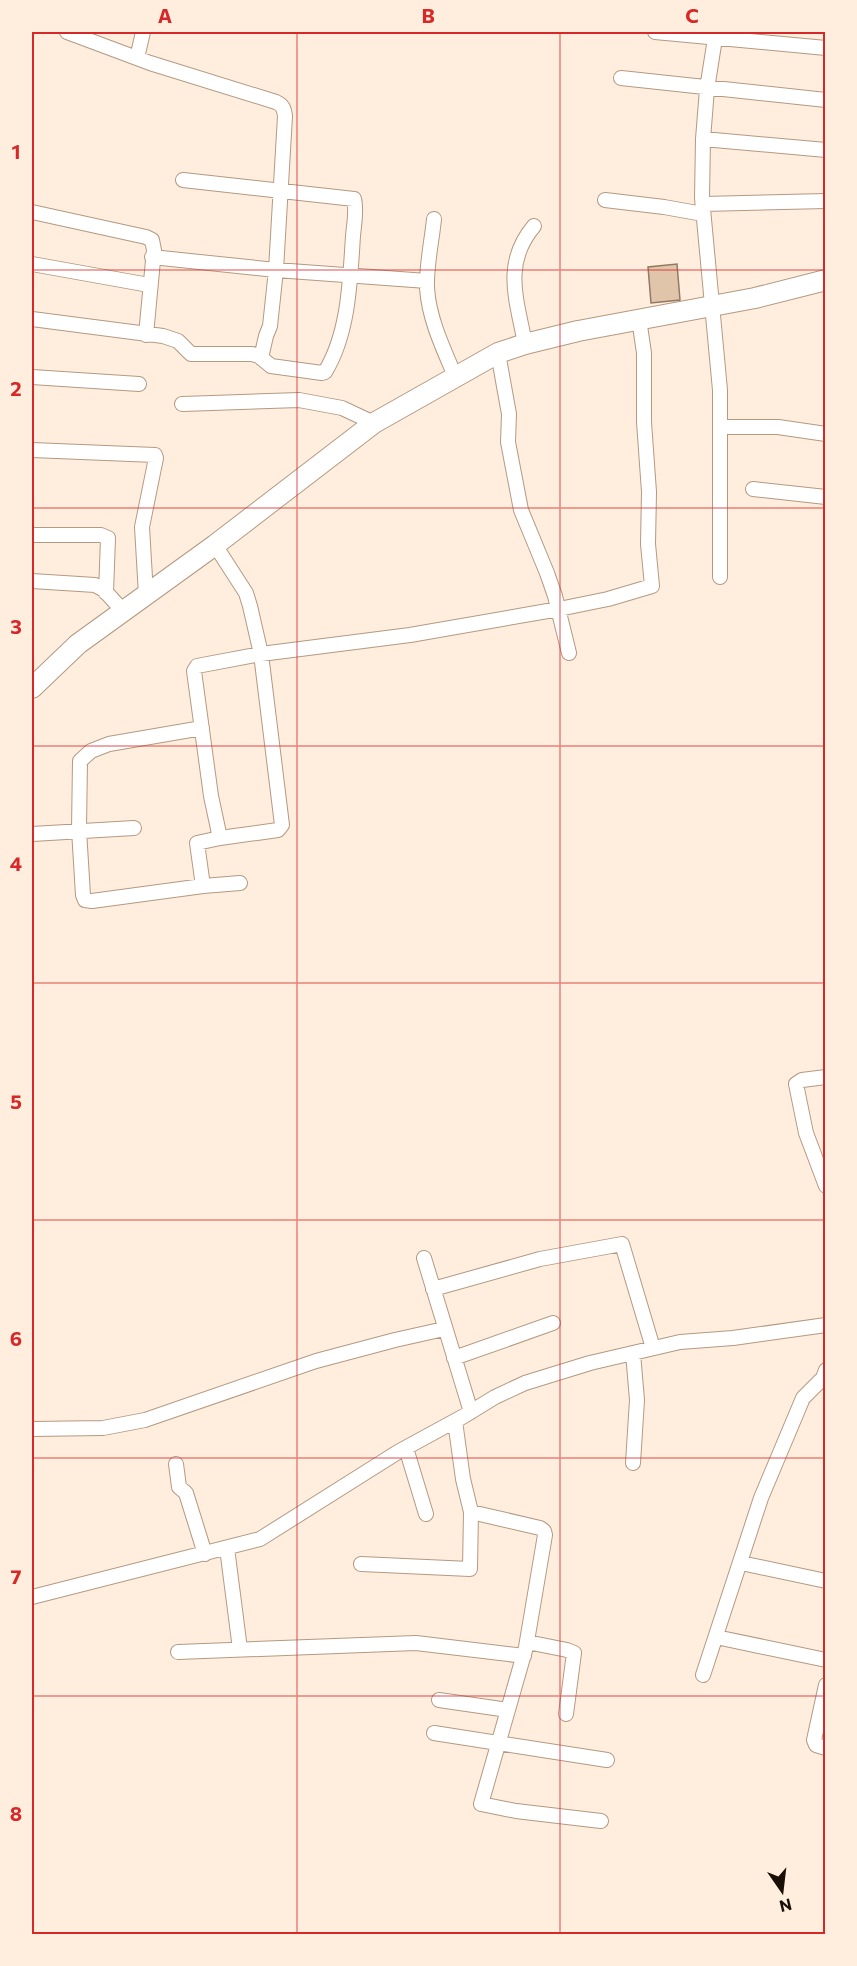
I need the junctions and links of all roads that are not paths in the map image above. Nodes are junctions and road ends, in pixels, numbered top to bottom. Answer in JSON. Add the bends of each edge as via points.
{"nodes":[{"id":1,"x":67,"y":32,"type":"edge"},
{"id":2,"x":143,"y":32,"type":"edge"},
{"id":3,"x":655,"y":32,"type":"edge"},
{"id":4,"x":83,"y":34,"type":"edge"},
{"id":5,"x":716,"y":35,"type":"edge"},
{"id":6,"x":825,"y":48,"type":"edge"},
{"id":7,"x":137,"y":58,"type":"junction"},
{"id":8,"x":621,"y":78,"type":"dead end"},
{"id":9,"x":707,"y":89,"type":"junction"},
{"id":10,"x":825,"y":100,"type":"edge"},
{"id":11,"x":703,"y":140,"type":"junction"},
{"id":12,"x":825,"y":150,"type":"edge"},
{"id":13,"x":183,"y":180,"type":"dead end"},
{"id":14,"x":281,"y":191,"type":"junction"},
{"id":15,"x":604,"y":200,"type":"dead end"},
{"id":16,"x":825,"y":201,"type":"edge"},
{"id":17,"x":703,"y":209,"type":"junction"},
{"id":18,"x":32,"y":212,"type":"edge"},
{"id":19,"x":434,"y":219,"type":"dead end"},
{"id":20,"x":534,"y":226,"type":"dead end"},
{"id":21,"x":152,"y":257,"type":"junction"},
{"id":22,"x":32,"y":264,"type":"edge"},
{"id":23,"x":276,"y":270,"type":"junction"},
{"id":24,"x":351,"y":274,"type":"junction"},
{"id":25,"x":825,"y":280,"type":"edge"},
{"id":26,"x":427,"y":281,"type":"junction"},
{"id":27,"x":149,"y":285,"type":"junction"},
{"id":28,"x":711,"y":306,"type":"junction"},
{"id":29,"x":32,"y":319,"type":"edge"},
{"id":30,"x":639,"y":319,"type":"junction"},
{"id":31,"x":146,"y":335,"type":"junction"},
{"id":32,"x":525,"y":344,"type":"junction"},
{"id":33,"x":498,"y":353,"type":"junction"},
{"id":34,"x":261,"y":358,"type":"junction"},
{"id":35,"x":455,"y":376,"type":"junction"},
{"id":36,"x":32,"y":377,"type":"edge"},
{"id":37,"x":139,"y":384,"type":"dead end"},
{"id":38,"x":182,"y":404,"type":"dead end"},
{"id":39,"x":374,"y":423,"type":"junction"},
{"id":40,"x":720,"y":428,"type":"junction"},
{"id":41,"x":825,"y":434,"type":"edge"},
{"id":42,"x":32,"y":450,"type":"edge"},
{"id":43,"x":753,"y":489,"type":"dead end"},
{"id":44,"x":825,"y":497,"type":"edge"},
{"id":45,"x":32,"y":535,"type":"edge"},
{"id":46,"x":215,"y":545,"type":"junction"},
{"id":47,"x":720,"y":577,"type":"dead end"},
{"id":48,"x":32,"y":580,"type":"edge"},
{"id":49,"x":106,"y":593,"type":"junction"},
{"id":50,"x":146,"y":595,"type":"junction"},
{"id":51,"x":559,"y":609,"type":"junction"},
{"id":52,"x":124,"y":612,"type":"junction"},
{"id":53,"x":569,"y":653,"type":"dead end"},
{"id":54,"x":261,"y":654,"type":"junction"},
{"id":55,"x":32,"y":688,"type":"edge"},
{"id":56,"x":202,"y":728,"type":"junction"},
{"id":57,"x":134,"y":828,"type":"dead end"},
{"id":58,"x":79,"y":830,"type":"junction"},
{"id":59,"x":32,"y":834,"type":"edge"},
{"id":60,"x":220,"y":838,"type":"junction"},
{"id":61,"x":240,"y":883,"type":"dead end"},
{"id":62,"x":203,"y":886,"type":"junction"},
{"id":63,"x":825,"y":1077,"type":"edge"},
{"id":64,"x":825,"y":1186,"type":"edge"},
{"id":65,"x":424,"y":1258,"type":"dead end"},
{"id":66,"x":433,"y":1289,"type":"junction"},
{"id":67,"x":553,"y":1323,"type":"dead end"},
{"id":68,"x":825,"y":1325,"type":"edge"},
{"id":69,"x":444,"y":1329,"type":"junction"},
{"id":70,"x":653,"y":1348,"type":"junction"},
{"id":71,"x":633,"y":1353,"type":"junction"},
{"id":72,"x":454,"y":1358,"type":"junction"},
{"id":73,"x":825,"y":1370,"type":"edge"},
{"id":74,"x":471,"y":1412,"type":"junction"},
{"id":75,"x":455,"y":1421,"type":"junction"},
{"id":76,"x":32,"y":1429,"type":"edge"},
{"id":77,"x":406,"y":1448,"type":"junction"},
{"id":78,"x":633,"y":1463,"type":"dead end"},
{"id":79,"x":176,"y":1464,"type":"dead end"},
{"id":80,"x":471,"y":1512,"type":"junction"},
{"id":81,"x":426,"y":1515,"type":"dead end"},
{"id":82,"x":227,"y":1548,"type":"junction"},
{"id":83,"x":205,"y":1554,"type":"junction"},
{"id":84,"x":741,"y":1563,"type":"junction"},
{"id":85,"x":361,"y":1564,"type":"dead end"},
{"id":86,"x":825,"y":1581,"type":"edge"},
{"id":87,"x":32,"y":1597,"type":"edge"},
{"id":88,"x":716,"y":1637,"type":"junction"},
{"id":89,"x":527,"y":1642,"type":"junction"},
{"id":90,"x":240,"y":1649,"type":"junction"},
{"id":91,"x":178,"y":1652,"type":"dead end"},
{"id":92,"x":524,"y":1656,"type":"junction"},
{"id":93,"x":825,"y":1660,"type":"edge"},
{"id":94,"x":703,"y":1675,"type":"dead end"},
{"id":95,"x":825,"y":1685,"type":"edge"},
{"id":96,"x":439,"y":1700,"type":"dead end"},
{"id":97,"x":508,"y":1710,"type":"junction"},
{"id":98,"x":566,"y":1714,"type":"dead end"},
{"id":99,"x":434,"y":1733,"type":"dead end"},
{"id":100,"x":499,"y":1742,"type":"junction"},
{"id":101,"x":825,"y":1748,"type":"edge"},
{"id":102,"x":607,"y":1760,"type":"dead end"},
{"id":103,"x":601,"y":1821,"type":"dead end"}],
"edges":[{"from":1,"to":4,"type":"street"},
{"from":2,"to":7,"type":"street"},
{"from":3,"to":5,"type":"street"},
{"from":4,"to":7,"type":"street"},
{"from":5,"to":6,"type":"street"},
{"from":5,"to":9,"type":"street"},
{"from":7,"to":14,"type":"street","via":[[281,105],[285,116]]},
{"from":8,"to":9,"type":"street"},
{"from":9,"to":10,"type":"street"},
{"from":9,"to":11,"type":"street"},
{"from":11,"to":12,"type":"street"},
{"from":11,"to":17,"type":"street"},
{"from":13,"to":14,"type":"street"},
{"from":14,"to":23,"type":"street"},
{"from":14,"to":24,"type":"street","via":[[354,199]]},
{"from":15,"to":17,"type":"street"},
{"from":16,"to":17,"type":"street"},
{"from":17,"to":28,"type":"street"},
{"from":18,"to":21,"type":"street","via":[[149,238],[153,243]]},
{"from":19,"to":26,"type":"street"},
{"from":20,"to":32,"type":"street","via":[[521,246],[513,275]]},
{"from":21,"to":23,"type":"street"},
{"from":21,"to":27,"type":"street"},
{"from":22,"to":27,"type":"street"},
{"from":23,"to":24,"type":"street"},
{"from":23,"to":34,"type":"street","via":[[270,326]]},
{"from":24,"to":26,"type":"street"},
{"from":24,"to":34,"type":"street","via":[[342,332],[325,372],[271,366]]},
{"from":25,"to":28,"type":"main road"},
{"from":26,"to":35,"type":"street","via":[[435,327]]},
{"from":27,"to":31,"type":"street"},
{"from":28,"to":30,"type":"main road"},
{"from":28,"to":40,"type":"street"},
{"from":29,"to":31,"type":"street"},
{"from":30,"to":32,"type":"main road"},
{"from":30,"to":51,"type":"street","via":[[645,378],[652,586]]},
{"from":31,"to":34,"type":"street","via":[[178,341],[191,354],[252,354]]},
{"from":32,"to":33,"type":"main road"},
{"from":33,"to":35,"type":"main road"},
{"from":33,"to":51,"type":"street","via":[[509,414],[508,442],[521,510]]},
{"from":35,"to":39,"type":"main road"},
{"from":36,"to":37,"type":"street"},
{"from":38,"to":39,"type":"street","via":[[299,399],[342,408]]},
{"from":39,"to":46,"type":"main road"},
{"from":40,"to":41,"type":"street","via":[[778,427]]},
{"from":40,"to":47,"type":"street"},
{"from":42,"to":50,"type":"street","via":[[155,454],[141,535]]},
{"from":43,"to":44,"type":"street"},
{"from":45,"to":49,"type":"street","via":[[108,538]]},
{"from":46,"to":50,"type":"main road"},
{"from":46,"to":54,"type":"street","via":[[246,593]]},
{"from":48,"to":49,"type":"street","via":[[95,585]]},
{"from":49,"to":52,"type":"street"},
{"from":50,"to":52,"type":"main road"},
{"from":51,"to":53,"type":"street"},
{"from":51,"to":54,"type":"street","via":[[410,635]]},
{"from":52,"to":55,"type":"main road","via":[[78,644]]},
{"from":54,"to":56,"type":"street","via":[[195,667]]},
{"from":54,"to":60,"type":"street","via":[[281,828]]},
{"from":56,"to":58,"type":"street","via":[[109,744],[84,756],[78,767]]},
{"from":56,"to":60,"type":"street"},
{"from":57,"to":58,"type":"street"},
{"from":58,"to":59,"type":"street"},
{"from":58,"to":62,"type":"street","via":[[83,895],[87,901]]},
{"from":60,"to":62,"type":"street","via":[[197,843]]},
{"from":61,"to":62,"type":"street"},
{"from":63,"to":64,"type":"street","via":[[796,1084],[806,1133]]},
{"from":65,"to":66,"type":"street"},
{"from":66,"to":69,"type":"street"},
{"from":66,"to":70,"type":"street","via":[[530,1262],[621,1244]]},
{"from":67,"to":72,"type":"street"},
{"from":68,"to":70,"type":"street"},
{"from":69,"to":72,"type":"street"},
{"from":69,"to":76,"type":"street","via":[[316,1361],[145,1420],[106,1428]]},
{"from":70,"to":71,"type":"street"},
{"from":71,"to":74,"type":"street","via":[[525,1383]]},
{"from":71,"to":78,"type":"street","via":[[637,1400]]},
{"from":72,"to":74,"type":"street"},
{"from":73,"to":84,"type":"street","via":[[823,1378],[803,1398],[761,1498]]},
{"from":74,"to":75,"type":"street"},
{"from":75,"to":77,"type":"street"},
{"from":75,"to":80,"type":"street"},
{"from":77,"to":81,"type":"street"},
{"from":77,"to":82,"type":"street","via":[[264,1537]]},
{"from":79,"to":83,"type":"street","via":[[179,1486],[186,1493]]},
{"from":80,"to":85,"type":"street","via":[[470,1569]]},
{"from":80,"to":89,"type":"street","via":[[544,1531]]},
{"from":82,"to":83,"type":"street"},
{"from":82,"to":90,"type":"street"},
{"from":83,"to":87,"type":"street"},
{"from":84,"to":86,"type":"street"},
{"from":84,"to":88,"type":"street"},
{"from":88,"to":93,"type":"street"},
{"from":88,"to":94,"type":"street"},
{"from":89,"to":92,"type":"street"},
{"from":89,"to":98,"type":"street","via":[[574,1653]]},
{"from":90,"to":91,"type":"street"},
{"from":90,"to":92,"type":"street","via":[[416,1643]]},
{"from":92,"to":97,"type":"street"},
{"from":95,"to":101,"type":"street","via":[[814,1740]]},
{"from":96,"to":97,"type":"street"},
{"from":97,"to":100,"type":"street"},
{"from":99,"to":100,"type":"street"},
{"from":100,"to":102,"type":"street"},
{"from":100,"to":103,"type":"street","via":[[481,1804]]}]}
